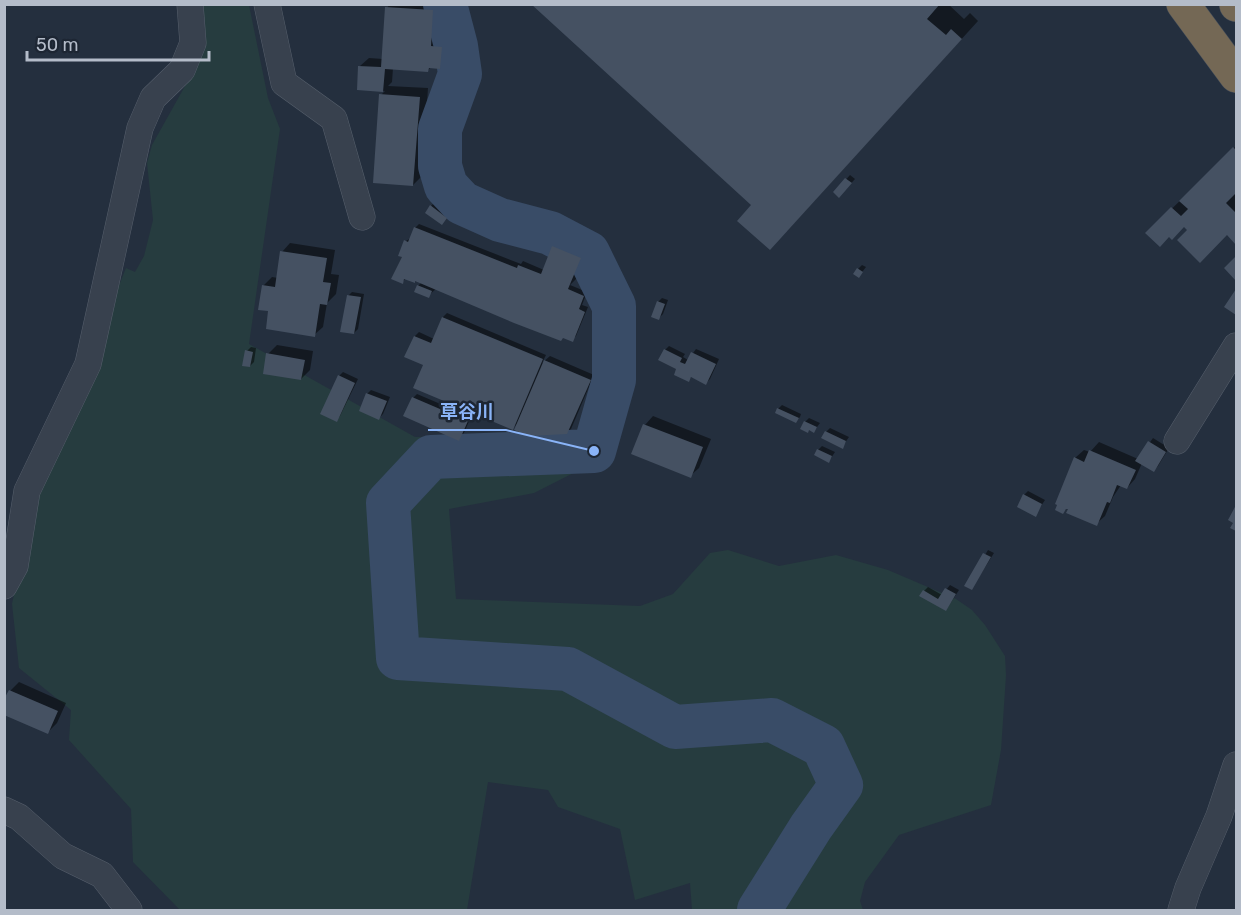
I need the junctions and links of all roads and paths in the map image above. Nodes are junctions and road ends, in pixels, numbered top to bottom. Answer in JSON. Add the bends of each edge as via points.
{"nodes":[{"id":1,"x":190,"y":4,"type":"edge"},
{"id":2,"x":267,"y":4,"type":"edge"},
{"id":3,"x":1183,"y":4,"type":"edge"},
{"id":4,"x":1236,"y":76,"type":"edge"},
{"id":5,"x":362,"y":217,"type":"dead end"},
{"id":6,"x":1236,"y":346,"type":"edge"},
{"id":7,"x":1177,"y":441,"type":"dead end"},
{"id":8,"x":4,"y":586,"type":"edge"},
{"id":9,"x":1236,"y":765,"type":"edge"},
{"id":10,"x":4,"y":810,"type":"edge"},
{"id":11,"x":129,"y":910,"type":"edge"},
{"id":12,"x":1181,"y":910,"type":"edge"}],
"edges":[{"from":1,"to":8,"type":"street","via":[[193,43],[182,70],[153,98],[140,128],[88,364],[27,491],[15,566]]},
{"from":2,"to":5,"type":"street","via":[[284,82],[334,119]]},
{"from":3,"to":4,"type":"highway"},
{"from":6,"to":7,"type":"street"},
{"from":9,"to":12,"type":"street"},
{"from":10,"to":11,"type":"street","via":[[19,817],[63,856],[102,875]]}]}
